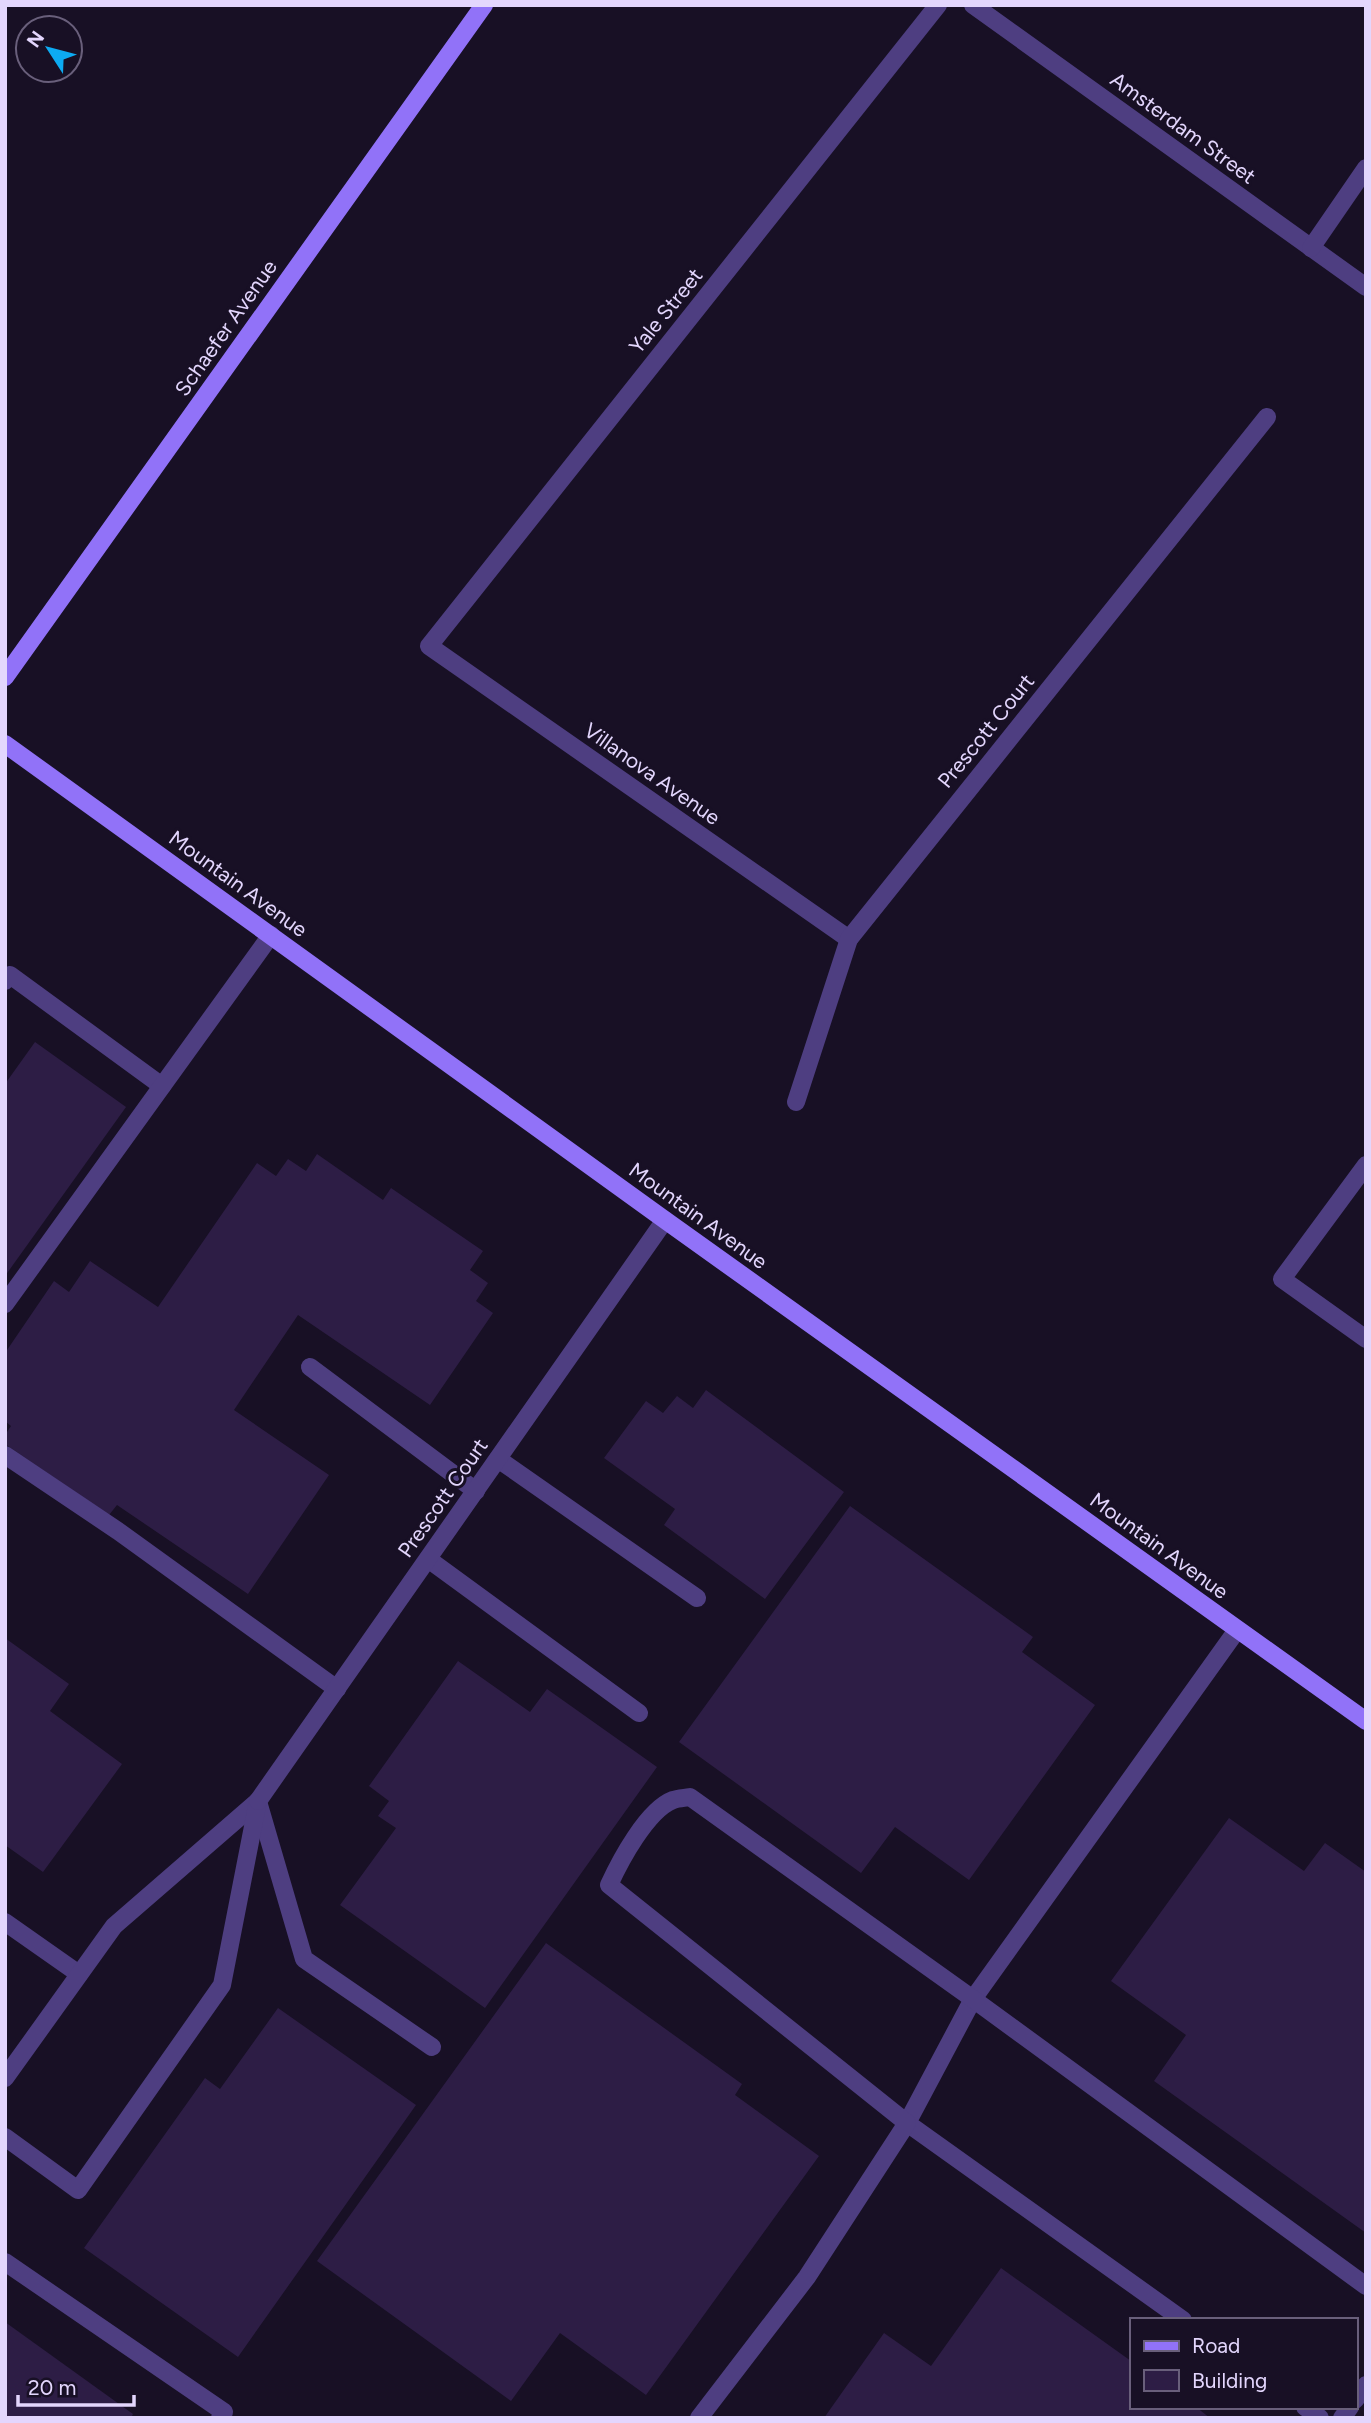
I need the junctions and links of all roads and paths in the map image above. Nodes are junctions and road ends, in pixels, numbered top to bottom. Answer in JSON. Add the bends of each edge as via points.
{"nodes":[{"id":1,"x":484,"y":5,"type":"edge"},
{"id":2,"x":938,"y":5,"type":"edge"},
{"id":3,"x":973,"y":5,"type":"edge"},
{"id":4,"x":1366,"y":168,"type":"edge"},
{"id":5,"x":1311,"y":248,"type":"junction"},
{"id":6,"x":1366,"y":287,"type":"edge"},
{"id":7,"x":1267,"y":417,"type":"dead end"},
{"id":8,"x":429,"y":646,"type":"joint"},
{"id":9,"x":5,"y":677,"type":"edge"},
{"id":10,"x":5,"y":744,"type":"edge"},
{"id":11,"x":271,"y":935,"type":"junction"},
{"id":12,"x":849,"y":939,"type":"junction"},
{"id":13,"x":5,"y":981,"type":"edge"},
{"id":14,"x":162,"y":1086,"type":"junction"},
{"id":15,"x":796,"y":1102,"type":"dead end"},
{"id":16,"x":1366,"y":1165,"type":"edge"},
{"id":17,"x":665,"y":1220,"type":"junction"},
{"id":18,"x":5,"y":1304,"type":"edge"},
{"id":19,"x":1366,"y":1339,"type":"edge"},
{"id":20,"x":310,"y":1367,"type":"dead end"},
{"id":21,"x":5,"y":1455,"type":"edge"},
{"id":22,"x":498,"y":1459,"type":"junction"},
{"id":23,"x":476,"y":1491,"type":"junction"},
{"id":24,"x":428,"y":1559,"type":"junction"},
{"id":25,"x":697,"y":1598,"type":"dead end"},
{"id":26,"x":1237,"y":1630,"type":"junction"},
{"id":27,"x":337,"y":1689,"type":"junction"},
{"id":28,"x":639,"y":1713,"type":"dead end"},
{"id":29,"x":1366,"y":1721,"type":"edge"},
{"id":30,"x":258,"y":1801,"type":"junction"},
{"id":31,"x":5,"y":1922,"type":"edge"},
{"id":32,"x":79,"y":1974,"type":"junction"},
{"id":33,"x":973,"y":1999,"type":"junction"},
{"id":34,"x":432,"y":2048,"type":"dead end"},
{"id":35,"x":5,"y":2078,"type":"edge"},
{"id":36,"x":907,"y":2123,"type":"junction"},
{"id":37,"x":5,"y":2137,"type":"edge"},
{"id":38,"x":5,"y":2262,"type":"edge"},
{"id":39,"x":1366,"y":2286,"type":"edge"},
{"id":40,"x":1180,"y":2318,"type":"edge"},
{"id":41,"x":220,"y":2418,"type":"edge"},
{"id":42,"x":699,"y":2418,"type":"edge"}],
"edges":[{"from":1,"to":9,"type":"main road","name":"Schaefer Avenue"},
{"from":2,"to":8,"type":"street","name":"Yale Street"},
{"from":3,"to":5,"type":"street","name":"Amsterdam Street"},
{"from":4,"to":5,"type":"street"},
{"from":5,"to":6,"type":"street","name":"Amsterdam Street"},
{"from":7,"to":12,"type":"street","name":"Prescott Court"},
{"from":8,"to":12,"type":"street","name":"Villanova Avenue"},
{"from":10,"to":11,"type":"main road","name":"Mountain Avenue"},
{"from":11,"to":14,"type":"street"},
{"from":11,"to":17,"type":"main road","name":"Mountain Avenue"},
{"from":12,"to":15,"type":"street","name":"Prescott Court"},
{"from":13,"to":14,"type":"street","via":[[10,975]]},
{"from":14,"to":18,"type":"street"},
{"from":16,"to":19,"type":"street","via":[[1282,1279]]},
{"from":17,"to":22,"type":"street","name":"Prescott Court"},
{"from":17,"to":26,"type":"main road","name":"Mountain Avenue"},
{"from":20,"to":23,"type":"street"},
{"from":21,"to":27,"type":"street"},
{"from":22,"to":23,"type":"street","name":"Prescott Court"},
{"from":22,"to":25,"type":"street"},
{"from":23,"to":24,"type":"street","name":"Prescott Court"},
{"from":24,"to":27,"type":"street","name":"Prescott Court"},
{"from":24,"to":28,"type":"street"},
{"from":26,"to":29,"type":"main road","name":"Mountain Avenue"},
{"from":26,"to":33,"type":"street"},
{"from":27,"to":30,"type":"street","name":"Prescott Court"},
{"from":30,"to":32,"type":"street","via":[[114,1926]]},
{"from":30,"to":34,"type":"street","via":[[304,1959]]},
{"from":30,"to":37,"type":"street","via":[[222,1985],[78,2190]]},
{"from":31,"to":32,"type":"street"},
{"from":32,"to":35,"type":"street"},
{"from":33,"to":36,"type":"street"},
{"from":33,"to":36,"type":"street","via":[[690,1797],[672,1800],[645,1823],[619,1863],[610,1885]]},
{"from":33,"to":39,"type":"street"},
{"from":36,"to":40,"type":"street"},
{"from":36,"to":42,"type":"street","via":[[807,2277]]},
{"from":38,"to":41,"type":"street","via":[[224,2412]]}]}
